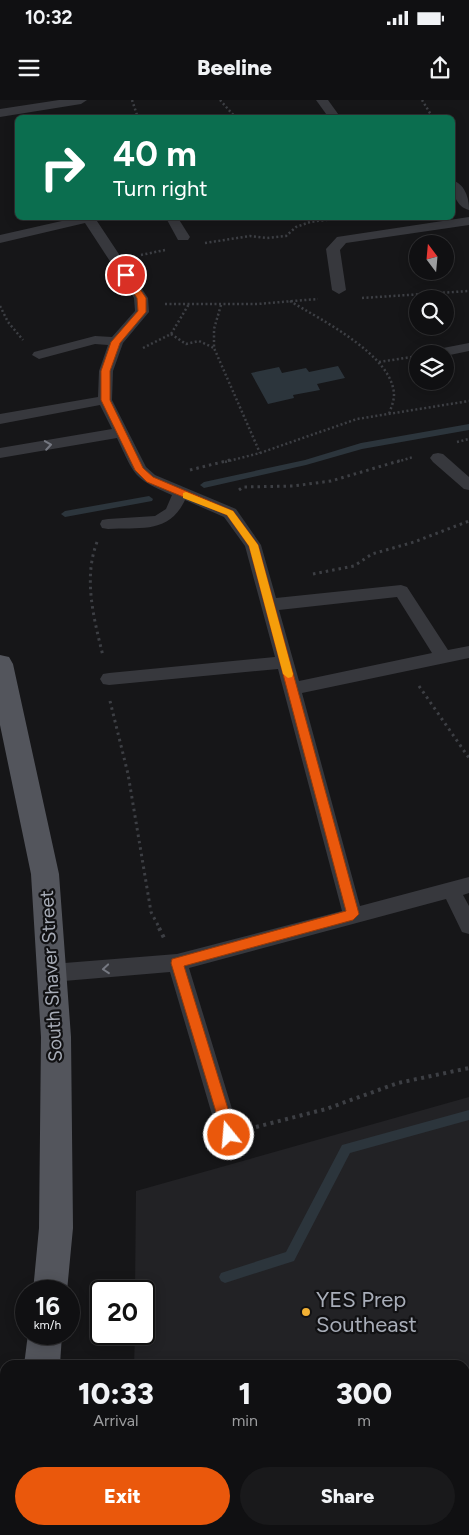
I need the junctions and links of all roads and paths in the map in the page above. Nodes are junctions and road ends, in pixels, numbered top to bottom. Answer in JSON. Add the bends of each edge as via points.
{"nodes":[{"id":1,"x":82,"y":100,"type":"edge"},
{"id":2,"x":132,"y":100,"type":"edge"},
{"id":3,"x":220,"y":100,"type":"edge"},
{"id":4,"x":322,"y":100,"type":"edge"},
{"id":5,"x":422,"y":100,"type":"edge"},
{"id":6,"x":0,"y":113,"type":"edge"},
{"id":7,"x":34,"y":113,"type":"edge"},
{"id":8,"x":137,"y":115,"type":"edge"},
{"id":9,"x":233,"y":115,"type":"edge"},
{"id":10,"x":333,"y":115,"type":"edge"},
{"id":11,"x":431,"y":115,"type":"edge"},
{"id":12,"x":455,"y":188,"type":"edge"},
{"id":13,"x":469,"y":206,"type":"edge"},
{"id":14,"x":80,"y":220,"type":"edge"},
{"id":15,"x":89,"y":220,"type":"edge"},
{"id":16,"x":173,"y":220,"type":"edge"},
{"id":17,"x":324,"y":220,"type":"edge"},
{"id":18,"x":469,"y":221,"type":"edge"},
{"id":19,"x":183,"y":237,"type":"dead end"},
{"id":20,"x":0,"y":240,"type":"edge"},
{"id":21,"x":204,"y":243,"type":"dead end"},
{"id":22,"x":170,"y":250,"type":"dead end"},
{"id":23,"x":118,"y":264,"type":"junction"},
{"id":24,"x":339,"y":290,"type":"dead end"},
{"id":25,"x":469,"y":291,"type":"edge"},
{"id":26,"x":322,"y":298,"type":"dead end"},
{"id":27,"x":359,"y":298,"type":"dead end"},
{"id":28,"x":289,"y":300,"type":"junction"},
{"id":29,"x":142,"y":304,"type":"junction"},
{"id":30,"x":221,"y":305,"type":"junction"},
{"id":31,"x":171,"y":334,"type":"dead end"},
{"id":32,"x":116,"y":342,"type":"junction"},
{"id":33,"x":469,"y":347,"type":"edge"},
{"id":34,"x":214,"y":348,"type":"junction"},
{"id":35,"x":454,"y":350,"type":"edge"},
{"id":36,"x":39,"y":356,"type":"dead end"},
{"id":37,"x":409,"y":357,"type":"edge"},
{"id":38,"x":378,"y":362,"type":"junction"},
{"id":39,"x":106,"y":400,"type":"junction"},
{"id":40,"x":469,"y":401,"type":"edge"},
{"id":41,"x":389,"y":414,"type":"junction"},
{"id":42,"x":0,"y":419,"type":"edge"},
{"id":43,"x":120,"y":433,"type":"junction"},
{"id":44,"x":469,"y":439,"type":"edge"},
{"id":45,"x":456,"y":442,"type":"dead end"},
{"id":46,"x":0,"y":453,"type":"edge"},
{"id":47,"x":260,"y":453,"type":"junction"},
{"id":48,"x":415,"y":457,"type":"dead end"},
{"id":49,"x":438,"y":458,"type":"dead end"},
{"id":50,"x":150,"y":479,"type":"junction"},
{"id":51,"x":469,"y":485,"type":"edge"},
{"id":52,"x":182,"y":493,"type":"junction"},
{"id":53,"x":218,"y":508,"type":"junction"},
{"id":54,"x":469,"y":521,"type":"edge"},
{"id":55,"x":108,"y":524,"type":"joint"},
{"id":56,"x":269,"y":605,"type":"junction"},
{"id":57,"x":469,"y":652,"type":"edge"},
{"id":58,"x":443,"y":657,"type":"junction"},
{"id":59,"x":285,"y":662,"type":"junction"},
{"id":60,"x":0,"y":664,"type":"edge"},
{"id":61,"x":406,"y":665,"type":"junction"},
{"id":62,"x":109,"y":679,"type":"junction"},
{"id":63,"x":292,"y":689,"type":"junction"},
{"id":64,"x":469,"y":758,"type":"edge"},
{"id":65,"x":460,"y":887,"type":"edge"},
{"id":66,"x":353,"y":914,"type":"junction"},
{"id":67,"x":469,"y":926,"type":"edge"},
{"id":68,"x":177,"y":963,"type":"junction"},
{"id":69,"x":52,"y":973,"type":"junction"},
{"id":70,"x":469,"y":1068,"type":"edge"},
{"id":71,"x":229,"y":1135,"type":"joint"},
{"id":72,"x":51,"y":1280,"type":"edge"},
{"id":73,"x":44,"y":1345,"type":"edge"},
{"id":74,"x":42,"y":1360,"type":"edge"}],
"edges":[{"from":1,"to":7,"type":"lane"},
{"from":2,"to":8,"type":"path"},
{"from":3,"to":9,"type":"path"},
{"from":4,"to":10,"type":"lane"},
{"from":5,"to":11,"type":"path"},
{"from":6,"to":7,"type":"lane"},
{"from":12,"to":13,"type":"lane"},
{"from":14,"to":20,"type":"lane"},
{"from":15,"to":23,"type":"lane"},
{"from":16,"to":19,"type":"lane"},
{"from":17,"to":21,"type":"path","via":[[296,227],[286,236],[250,236]]},
{"from":18,"to":24,"type":"lane","via":[[342,240],[333,249]]},
{"from":22,"to":23,"type":"path","via":[[145,254]]},
{"from":23,"to":29,"type":"lane"},
{"from":25,"to":27,"type":"path"},
{"from":26,"to":28,"type":"path"},
{"from":28,"to":30,"type":"path"},
{"from":28,"to":38,"type":"path","via":[[357,344]]},
{"from":29,"to":30,"type":"path"},
{"from":29,"to":32,"type":"lane","via":[[142,312]]},
{"from":30,"to":34,"type":"path","via":[[214,329]]},
{"from":31,"to":34,"type":"path","via":[[186,344],[199,341]]},
{"from":32,"to":36,"type":"lane","via":[[95,340]]},
{"from":32,"to":39,"type":"lane","via":[[106,371]]},
{"from":33,"to":35,"type":"lane"},
{"from":34,"to":47,"type":"path"},
{"from":37,"to":38,"type":"path"},
{"from":38,"to":41,"type":"path","via":[[389,376],[395,394]]},
{"from":39,"to":42,"type":"lane"},
{"from":39,"to":43,"type":"lane"},
{"from":40,"to":41,"type":"path"},
{"from":41,"to":47,"type":"path","via":[[357,419]]},
{"from":46,"to":43,"type":"lane","one_way":true},
{"from":43,"to":50,"type":"lane","via":[[140,470]]},
{"from":44,"to":45,"type":"path"},
{"from":47,"to":50,"type":"path"},
{"from":48,"to":53,"type":"path","via":[[331,481],[243,487]]},
{"from":49,"to":51,"type":"lane"},
{"from":50,"to":52,"type":"lane"},
{"from":52,"to":53,"type":"lane"},
{"from":52,"to":55,"type":"lane","via":[[172,512],[159,521]]},
{"from":53,"to":56,"type":"lane","via":[[230,513],[253,545]]},
{"from":54,"to":56,"type":"path","via":[[372,554],[354,566],[297,577]]},
{"from":55,"to":62,"type":"path","via":[[94,548],[90,581]]},
{"from":56,"to":58,"type":"lane","via":[[401,591]]},
{"from":56,"to":59,"type":"lane"},
{"from":57,"to":58,"type":"lane"},
{"from":58,"to":61,"type":"lane"},
{"from":59,"to":62,"type":"lane"},
{"from":59,"to":63,"type":"lane"},
{"from":60,"to":69,"type":"main road","name":"South Shaver Street","via":[[45,874]]},
{"from":61,"to":63,"type":"lane"},
{"from":61,"to":64,"type":"path"},
{"from":62,"to":68,"type":"path","via":[[109,698],[128,774],[151,912]]},
{"from":63,"to":66,"type":"lane"},
{"from":65,"to":66,"type":"lane"},
{"from":65,"to":67,"type":"lane"},
{"from":66,"to":68,"type":"lane"},
{"from":68,"to":69,"type":"lane","one_way":true},
{"from":68,"to":71,"type":"lane"},
{"from":69,"to":72,"type":"main road","name":"South Shaver Street","via":[[56,1036],[56,1228]]},
{"from":70,"to":71,"type":"path","via":[[398,1083],[326,1109]]},
{"from":73,"to":74,"type":"main road"}]}
